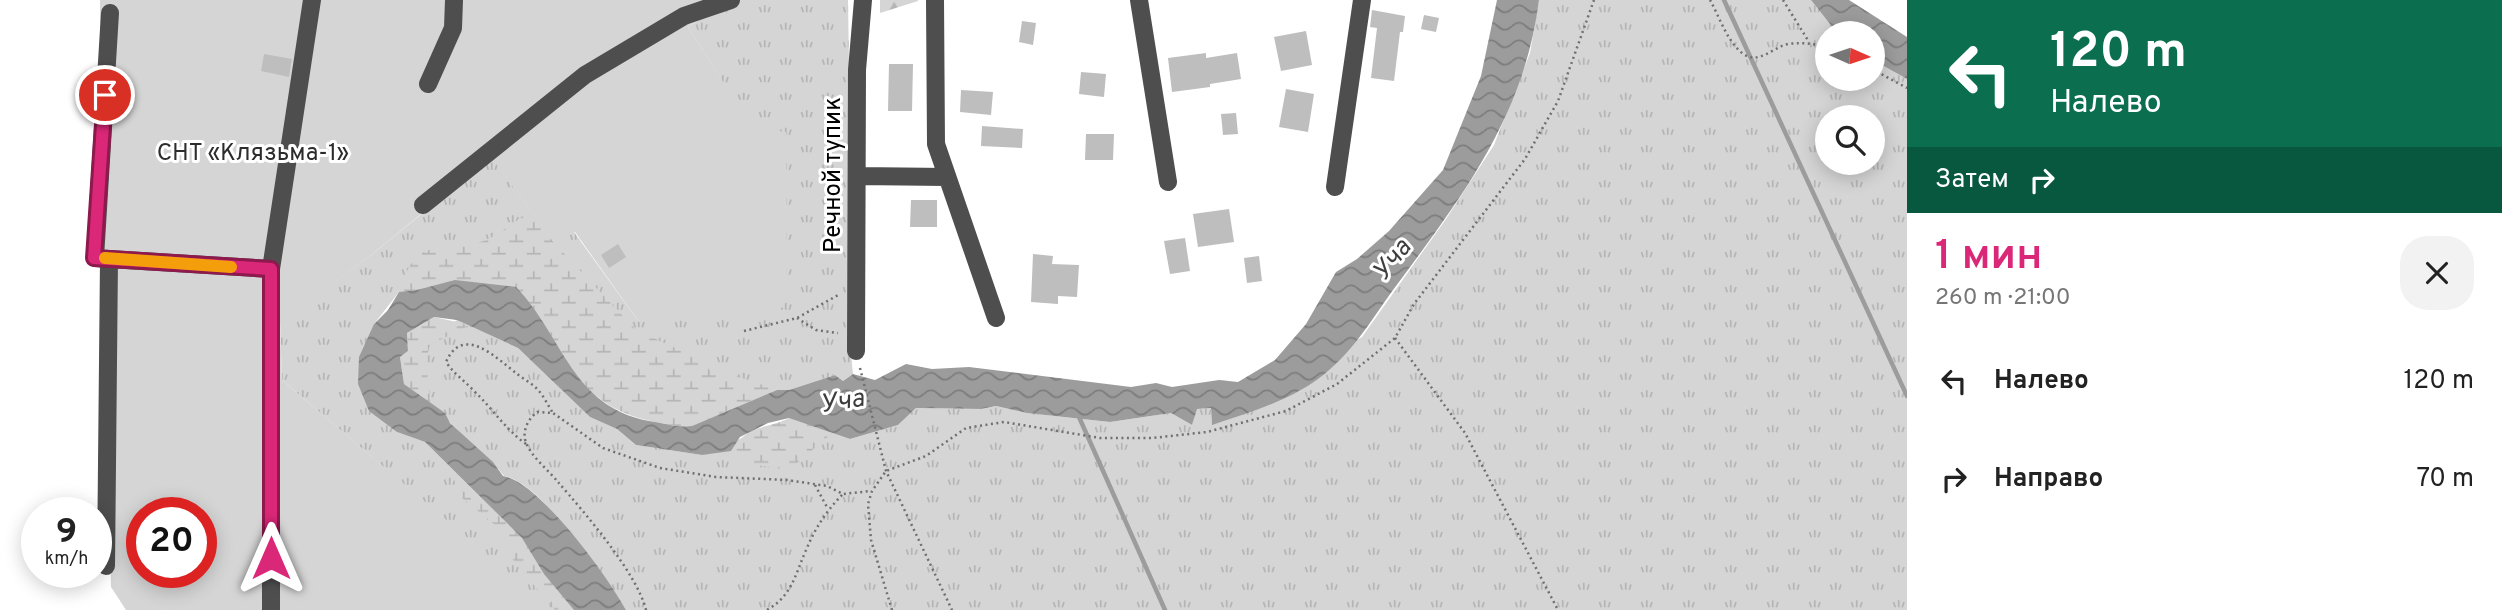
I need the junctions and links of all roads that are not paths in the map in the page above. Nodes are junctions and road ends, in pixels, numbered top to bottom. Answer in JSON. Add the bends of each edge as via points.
{"nodes":[{"id":1,"x":312,"y":0,"type":"edge"},
{"id":2,"x":454,"y":0,"type":"edge"},
{"id":3,"x":732,"y":0,"type":"edge"},
{"id":4,"x":863,"y":0,"type":"edge"},
{"id":5,"x":935,"y":0,"type":"edge"},
{"id":6,"x":1139,"y":0,"type":"edge"},
{"id":7,"x":1362,"y":0,"type":"edge"},
{"id":8,"x":110,"y":13,"type":"dead end"},
{"id":9,"x":428,"y":84,"type":"dead end"},
{"id":10,"x":858,"y":176,"type":"junction"},
{"id":11,"x":947,"y":177,"type":"junction"},
{"id":12,"x":1168,"y":182,"type":"dead end"},
{"id":13,"x":1335,"y":187,"type":"dead end"},
{"id":14,"x":423,"y":205,"type":"dead end"},
{"id":15,"x":109,"y":258,"type":"junction"},
{"id":16,"x":271,"y":269,"type":"junction"},
{"id":17,"x":996,"y":318,"type":"dead end"},
{"id":18,"x":856,"y":343,"type":"road end"},
{"id":19,"x":107,"y":497,"type":"edge"},
{"id":20,"x":271,"y":610,"type":"edge"}],
"edges":[{"from":1,"to":16,"type":"street"},
{"from":2,"to":9,"type":"street","via":[[453,28]]},
{"from":3,"to":14,"type":"street","via":[[684,16],[585,75]]},
{"from":4,"to":10,"type":"street","name":"Речной тупик","via":[[857,70]]},
{"from":5,"to":11,"type":"street","via":[[936,144]]},
{"from":6,"to":12,"type":"street"},
{"from":7,"to":13,"type":"street"},
{"from":8,"to":15,"type":"street","via":[[94,258]]},
{"from":10,"to":11,"type":"street"},
{"from":10,"to":18,"type":"street","name":"Речной тупик"},
{"from":11,"to":17,"type":"street"},
{"from":15,"to":16,"type":"street"},
{"from":15,"to":19,"type":"street"},
{"from":16,"to":20,"type":"street"}]}
